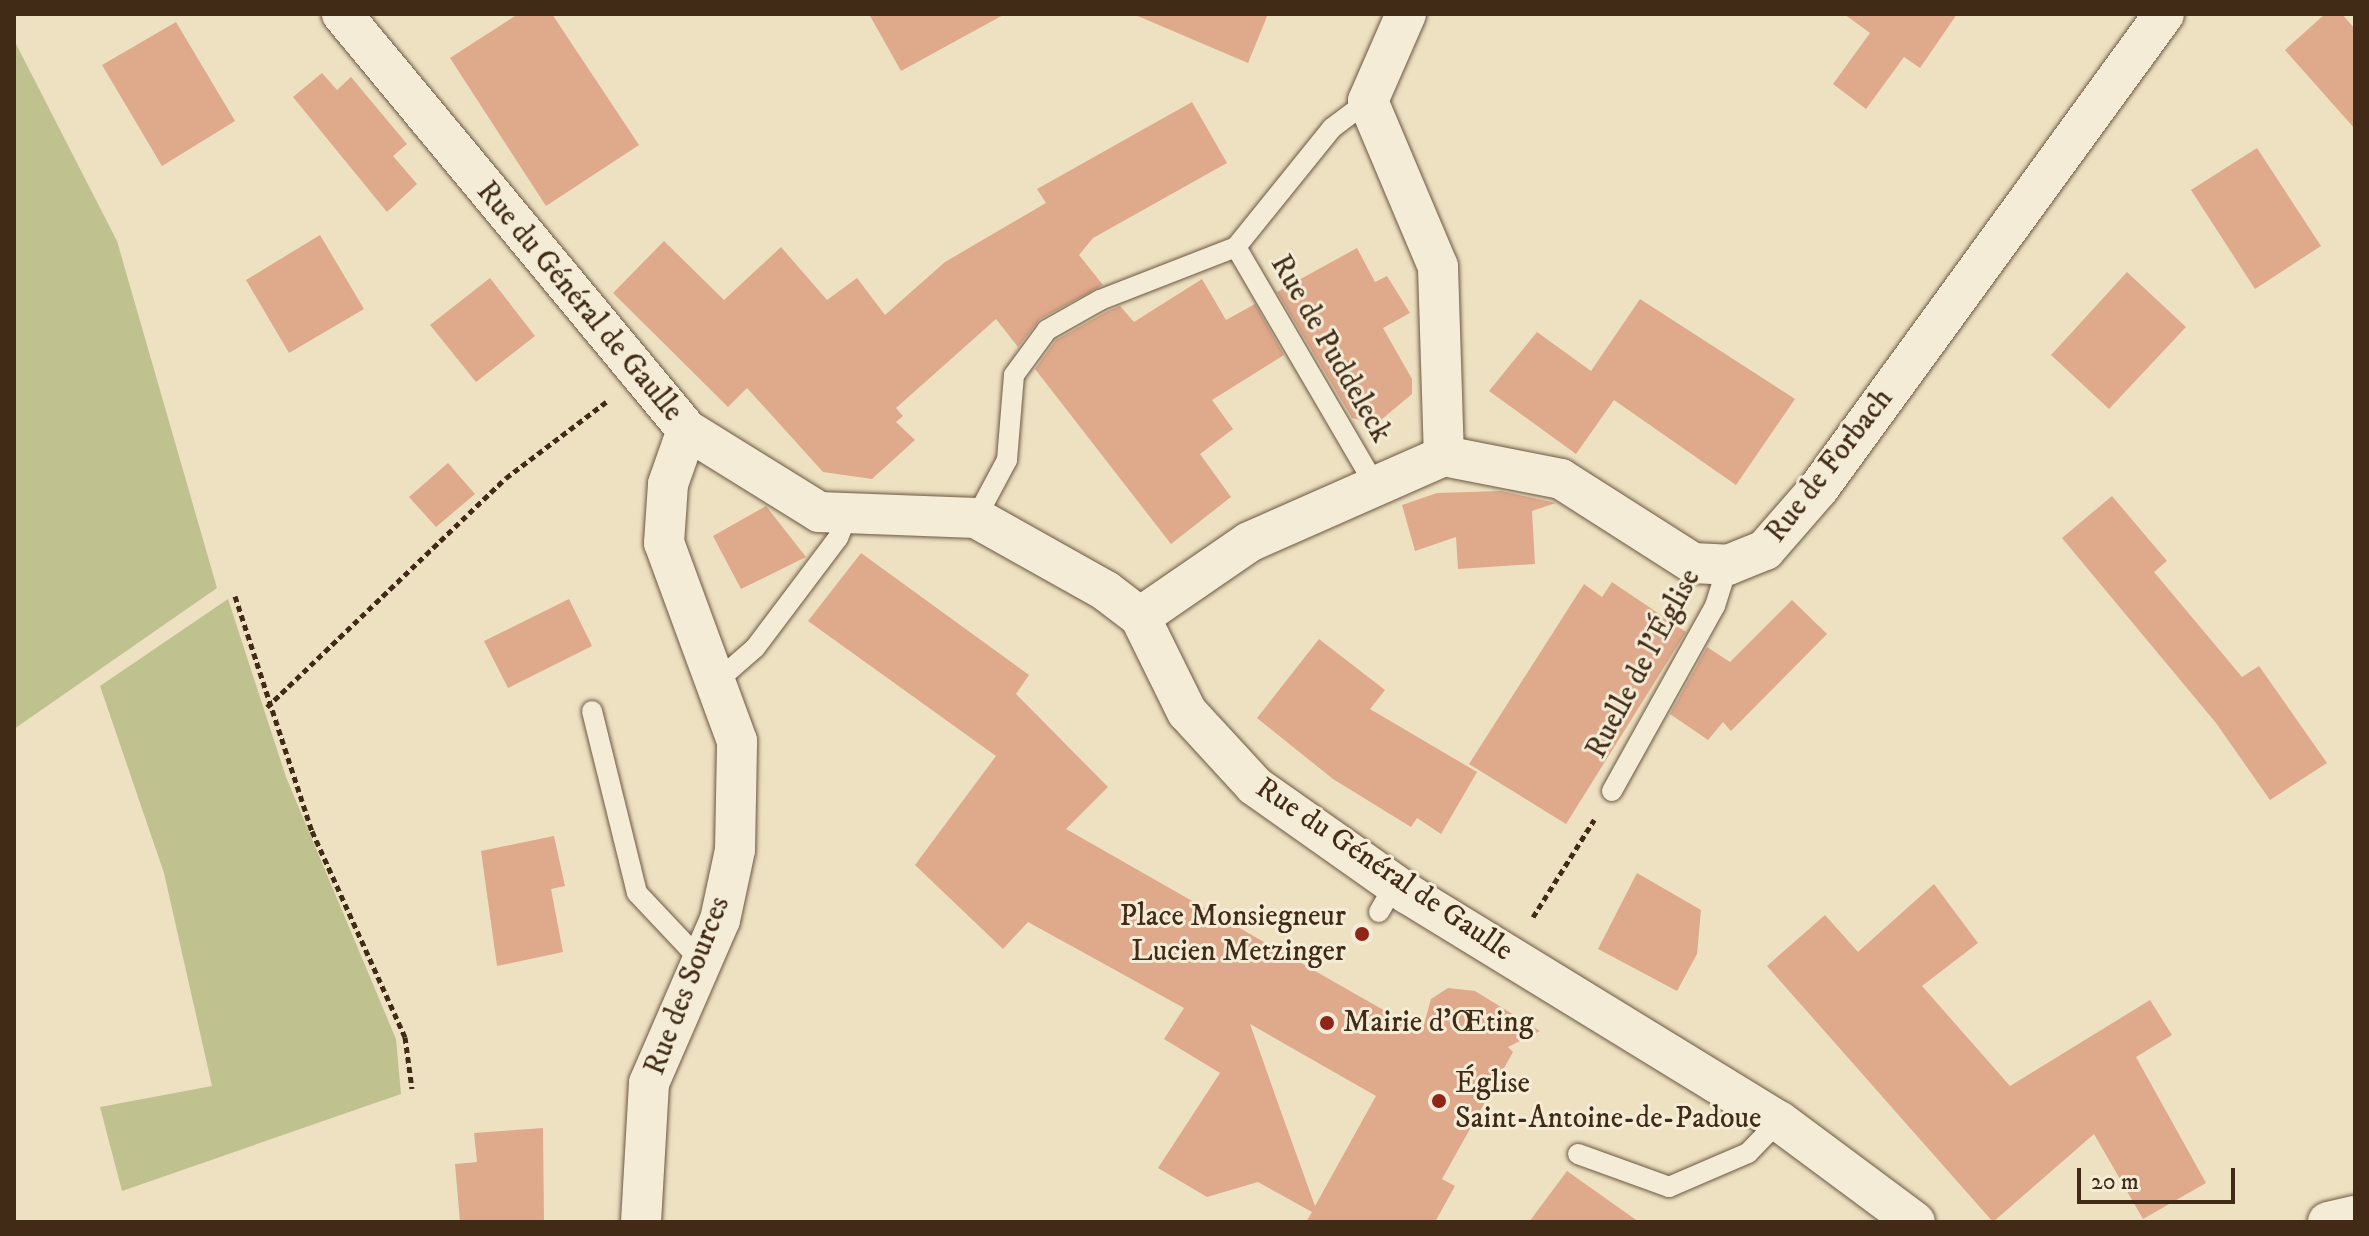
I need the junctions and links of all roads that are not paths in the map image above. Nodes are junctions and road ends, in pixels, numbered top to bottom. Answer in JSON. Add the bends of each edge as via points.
{"nodes":[{"id":1,"x":342,"y":14,"type":"edge"},
{"id":2,"x":1406,"y":14,"type":"edge"},
{"id":3,"x":2164,"y":14,"type":"edge"},
{"id":4,"x":1368,"y":101,"type":"junction"},
{"id":5,"x":1236,"y":247,"type":"junction"},
{"id":6,"x":687,"y":430,"type":"junction"},
{"id":7,"x":1444,"y":456,"type":"junction"},
{"id":8,"x":1373,"y":481,"type":"junction"},
{"id":9,"x":848,"y":513,"type":"junction"},
{"id":10,"x":976,"y":518,"type":"junction"},
{"id":11,"x":1728,"y":565,"type":"junction"},
{"id":12,"x":1140,"y":617,"type":"junction"},
{"id":13,"x":716,"y":682,"type":"junction"},
{"id":14,"x":592,"y":711,"type":"dead end"},
{"id":15,"x":1612,"y":791,"type":"road end"},
{"id":16,"x":702,"y":962,"type":"junction"},
{"id":17,"x":1779,"y":1121,"type":"junction"},
{"id":18,"x":1578,"y":1154,"type":"dead end"},
{"id":19,"x":2355,"y":1216,"type":"edge"},
{"id":20,"x":641,"y":1222,"type":"edge"},
{"id":21,"x":1915,"y":1222,"type":"edge"},
{"id":22,"x":2328,"y":1222,"type":"edge"}],
"edges":[{"from":1,"to":6,"type":"street","name":"Rue du Général de Gaulle"},
{"from":2,"to":4,"type":"street"},
{"from":3,"to":11,"type":"street","name":"Rue de Forbach","via":[[1819,488],[1765,550]]},
{"from":4,"to":5,"type":"lane","via":[[1332,128]]},
{"from":4,"to":7,"type":"street","via":[[1438,267]]},
{"from":5,"to":8,"type":"lane","name":"Rue de Puddeleck"},
{"from":5,"to":10,"type":"lane","via":[[1100,300],[1047,330],[1014,375],[1007,460]]},
{"from":6,"to":9,"type":"street","name":"Rue du Général de Gaulle","via":[[819,512]]},
{"from":6,"to":13,"type":"street","name":"Rue des Sources","via":[[668,484],[664,543]]},
{"from":7,"to":8,"type":"street"},
{"from":7,"to":11,"type":"street","name":"Rue de Forbach","via":[[1561,479],[1693,563]]},
{"from":8,"to":12,"type":"street","via":[[1249,542]]},
{"from":9,"to":10,"type":"street","name":"Rue du Général de Gaulle"},
{"from":9,"to":13,"type":"lane","via":[[838,538],[755,648]]},
{"from":10,"to":12,"type":"street","name":"Rue du Général de Gaulle"},
{"from":11,"to":15,"type":"lane","name":"Ruelle de l'Église","via":[[1715,606]]},
{"from":12,"to":17,"type":"street","name":"Rue du Général de Gaulle","via":[[1187,712],[1255,786],[1387,898],[1509,955]]},
{"from":13,"to":16,"type":"street","name":"Rue des Sources","via":[[737,741],[735,850]]},
{"from":14,"to":16,"type":"lane","via":[[637,893]]},
{"from":16,"to":20,"type":"street","name":"Rue des Sources","via":[[649,1083]]},
{"from":17,"to":18,"type":"lane","via":[[1748,1153],[1669,1187]]},
{"from":17,"to":21,"type":"street","name":"Rue du Général de Gaulle"},
{"from":19,"to":22,"type":"street"}]}
